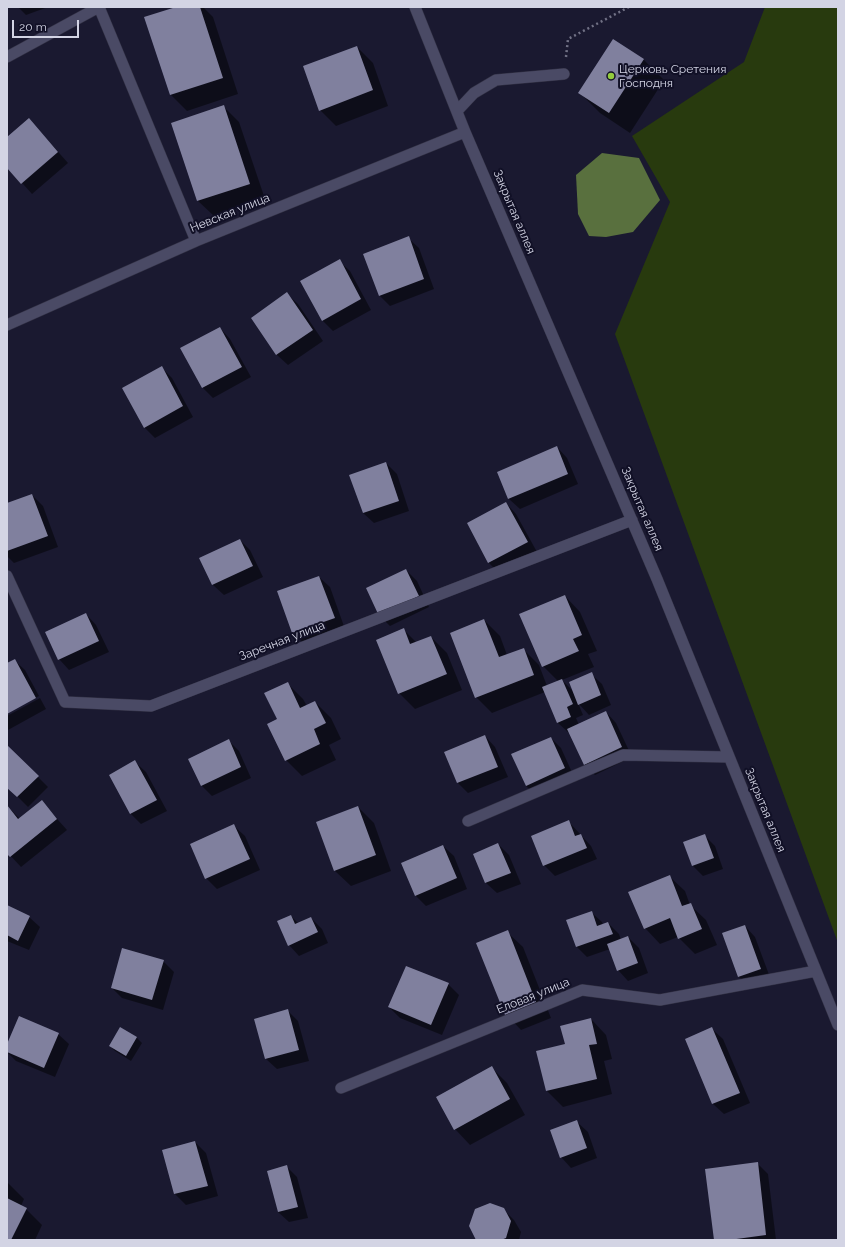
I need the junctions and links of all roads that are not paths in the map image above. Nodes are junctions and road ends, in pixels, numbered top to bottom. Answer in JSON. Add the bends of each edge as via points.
{"nodes":[{"id":1,"x":99,"y":7,"type":"edge"},
{"id":2,"x":416,"y":7,"type":"edge"},
{"id":3,"x":7,"y":57,"type":"edge"},
{"id":4,"x":564,"y":74,"type":"road end"},
{"id":5,"x":458,"y":110,"type":"junction"},
{"id":6,"x":465,"y":132,"type":"junction"},
{"id":7,"x":196,"y":241,"type":"junction"},
{"id":8,"x":7,"y":324,"type":"edge"},
{"id":9,"x":632,"y":520,"type":"junction"},
{"id":10,"x":7,"y":576,"type":"edge"},
{"id":11,"x":729,"y":757,"type":"junction"},
{"id":12,"x":468,"y":820,"type":"dead end"},
{"id":13,"x":816,"y":971,"type":"junction"},
{"id":14,"x":838,"y":1025,"type":"edge"},
{"id":15,"x":341,"y":1088,"type":"dead end"}],
"edges":[{"from":1,"to":3,"type":"lane"},
{"from":1,"to":7,"type":"lane"},
{"from":2,"to":5,"type":"lane","name":"Закрытая аллея"},
{"from":4,"to":5,"type":"lane","via":[[496,80],[474,92]]},
{"from":5,"to":6,"type":"lane","name":"Закрытая аллея"},
{"from":6,"to":7,"type":"lane","name":"Невская улица"},
{"from":6,"to":9,"type":"lane","name":"Закрытая аллея"},
{"from":7,"to":8,"type":"lane","name":"Невская улица"},
{"from":9,"to":10,"type":"lane","name":"Заречная улица","via":[[151,706],[65,702]]},
{"from":9,"to":11,"type":"lane","name":"Закрытая аллея"},
{"from":11,"to":12,"type":"lane","via":[[623,754]]},
{"from":11,"to":13,"type":"lane","name":"Закрытая аллея"},
{"from":13,"to":14,"type":"lane","name":"Закрытая аллея"},
{"from":13,"to":15,"type":"lane","name":"Еловая улица","via":[[660,1000],[582,990]]}]}
